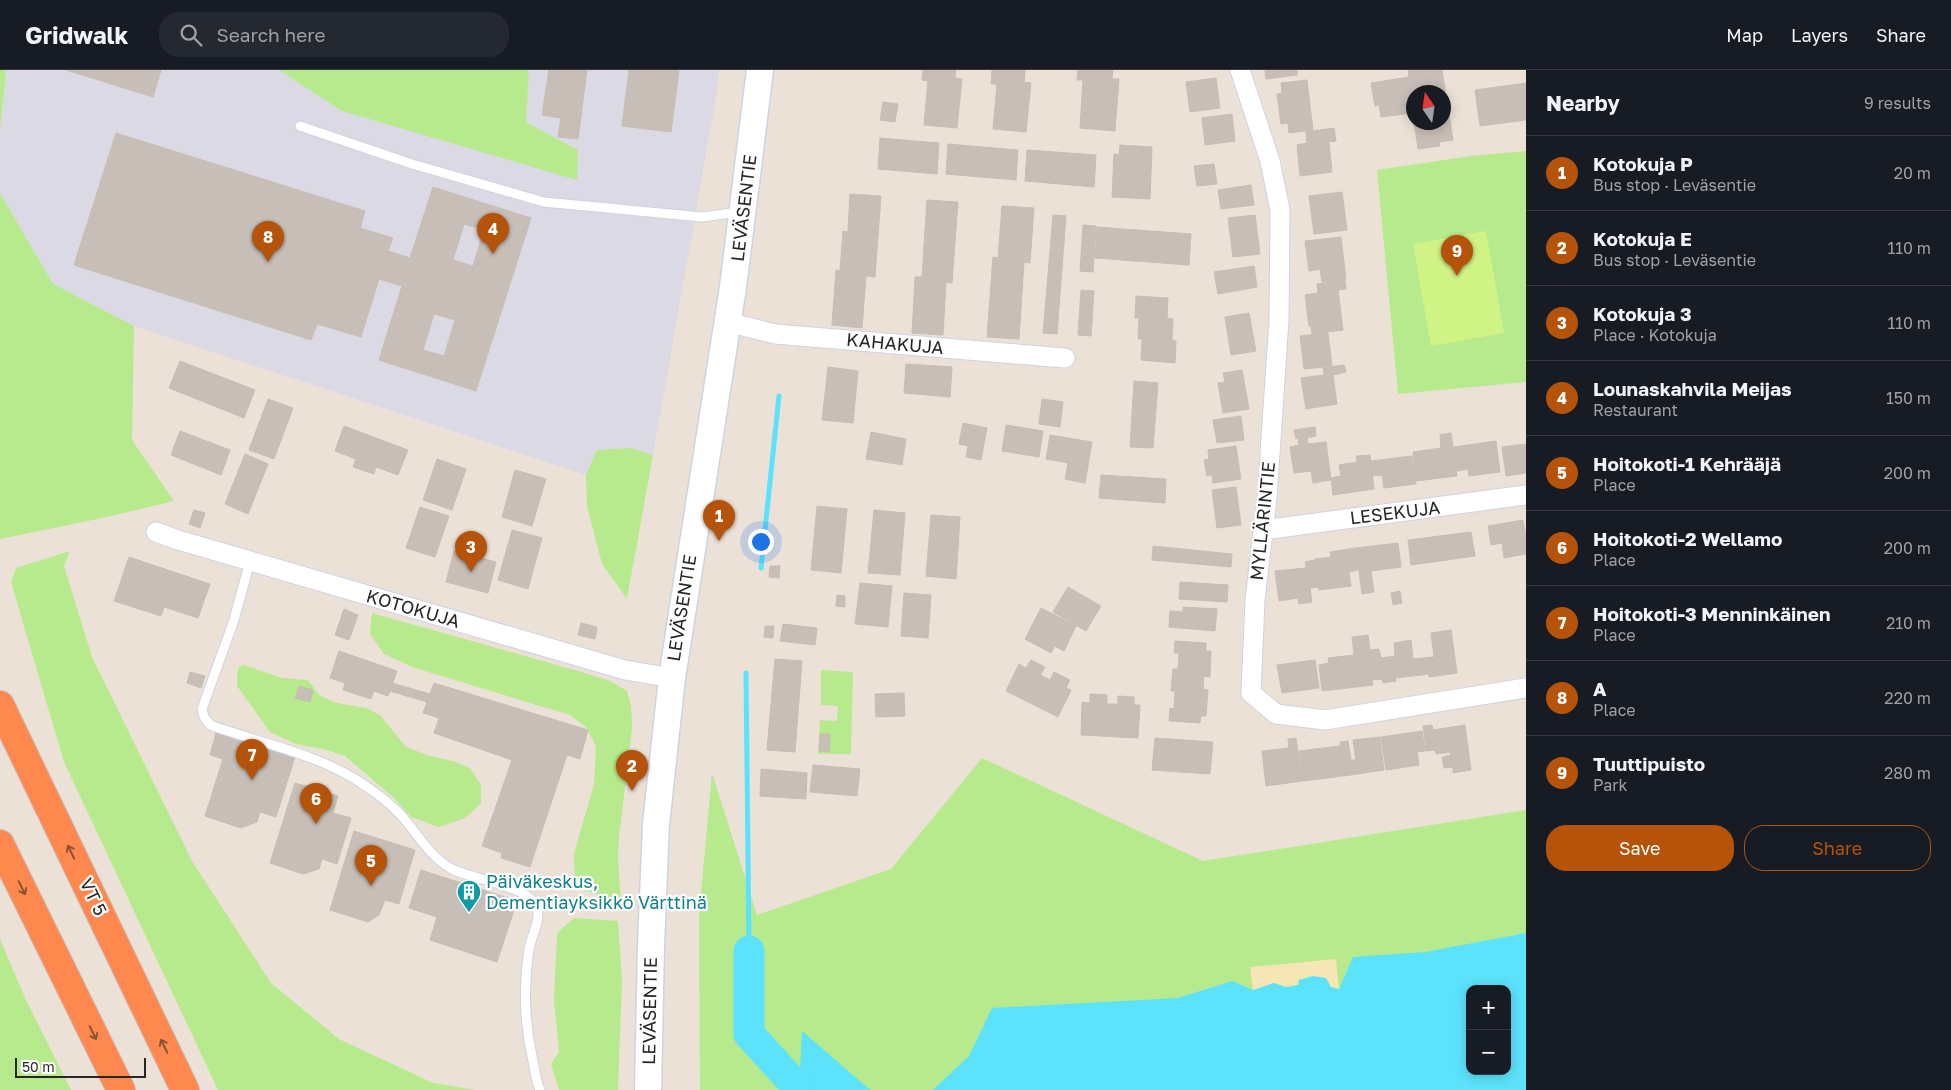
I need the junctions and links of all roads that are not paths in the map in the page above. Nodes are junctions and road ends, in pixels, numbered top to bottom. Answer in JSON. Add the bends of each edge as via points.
{"nodes":[{"id":1,"x":760,"y":70,"type":"edge"},
{"id":2,"x":1240,"y":70,"type":"edge"},
{"id":3,"x":300,"y":126,"type":"dead end"},
{"id":4,"x":744,"y":211,"type":"junction"},
{"id":5,"x":727,"y":322,"type":"junction"},
{"id":6,"x":1065,"y":358,"type":"dead end"},
{"id":7,"x":1526,"y":496,"type":"edge"},
{"id":8,"x":1263,"y":530,"type":"junction"},
{"id":9,"x":156,"y":532,"type":"dead end"},
{"id":10,"x":250,"y":561,"type":"junction"},
{"id":11,"x":672,"y":678,"type":"junction"},
{"id":12,"x":1526,"y":688,"type":"edge"},
{"id":13,"x":0,"y":705,"type":"edge"},
{"id":14,"x":0,"y":844,"type":"edge"},
{"id":15,"x":121,"y":1090,"type":"edge"},
{"id":16,"x":185,"y":1090,"type":"edge"},
{"id":17,"x":540,"y":1090,"type":"edge"},
{"id":18,"x":648,"y":1090,"type":"edge"}],
"edges":[{"from":1,"to":4,"type":"main road","name":"LEVÄSENTIE"},
{"from":2,"to":8,"type":"street","name":"MYLLÄRINTIE","via":[[1270,160],[1280,210],[1279,320]]},
{"from":3,"to":4,"type":"lane","via":[[412,164],[544,202],[702,217]]},
{"from":4,"to":5,"type":"main road","name":"LEVÄSENTIE"},
{"from":5,"to":6,"type":"street","name":"KAHAKUJA","via":[[775,334]]},
{"from":5,"to":11,"type":"main road","name":"LEVÄSENTIE"},
{"from":7,"to":8,"type":"street","name":"LESEKUJA"},
{"from":8,"to":12,"type":"street","name":"MYLLÄRINTIE","via":[[1255,600],[1251,693],[1276,714],[1325,720]]},
{"from":9,"to":10,"type":"street","name":"KOTOKUJA"},
{"from":10,"to":11,"type":"street","name":"KOTOKUJA","via":[[625,670]]},
{"from":10,"to":17,"type":"lane","via":[[234,620],[202,709],[204,717],[210,725],[337,769],[367,786],[399,813],[428,850],[443,863],[454,870],[510,887],[529,898],[537,907],[538,915],[524,993],[528,1040]]},
{"from":11,"to":18,"type":"main road","name":"LEVÄSENTIE","via":[[656,824]]},
{"from":16,"to":13,"type":"highway","name":"VT 5","one_way":true},
{"from":14,"to":15,"type":"highway","one_way":true}]}
